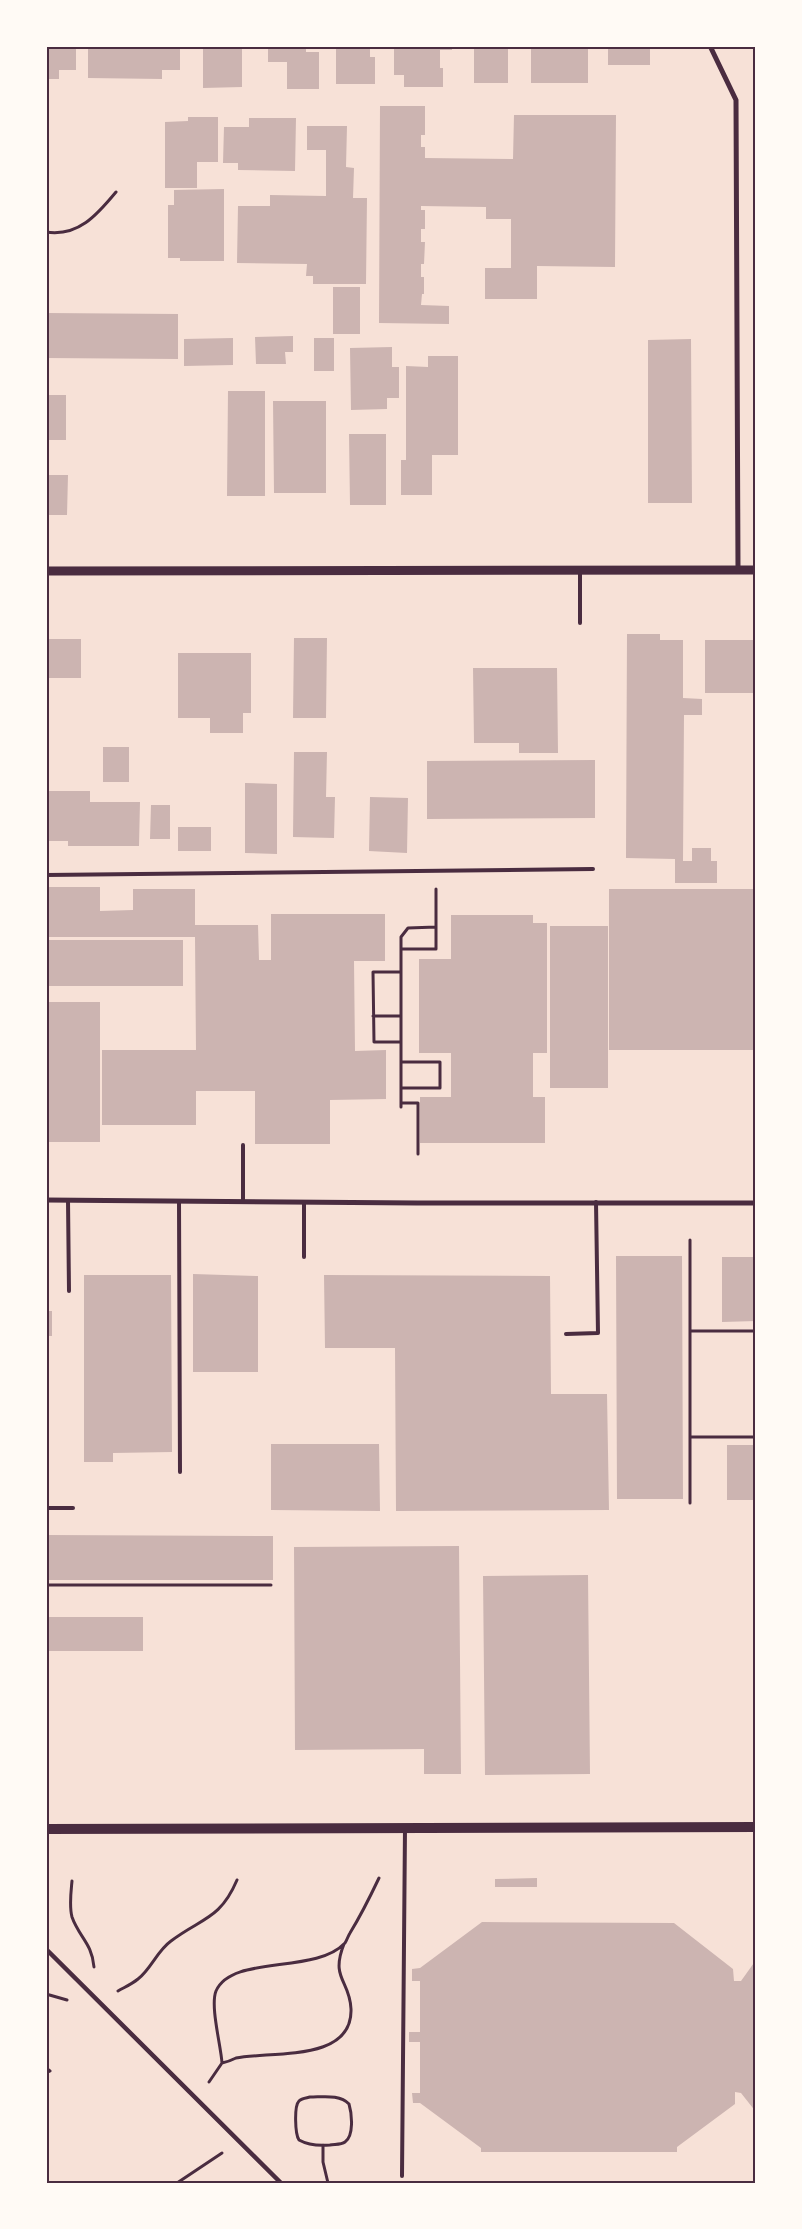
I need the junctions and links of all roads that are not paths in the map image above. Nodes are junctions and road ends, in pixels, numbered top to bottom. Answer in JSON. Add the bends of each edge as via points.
{"nodes":[{"id":1,"x":710,"y":46,"type":"edge"},
{"id":2,"x":46,"y":570,"type":"edge"},
{"id":3,"x":580,"y":570,"type":"junction"},
{"id":4,"x":738,"y":570,"type":"junction"},
{"id":5,"x":756,"y":570,"type":"edge"},
{"id":6,"x":580,"y":623,"type":"dead end"},
{"id":7,"x":593,"y":869,"type":"dead end"},
{"id":8,"x":46,"y":875,"type":"edge"},
{"id":9,"x":242,"y":1145,"type":"dead end"},
{"id":10,"x":46,"y":1200,"type":"edge"},
{"id":11,"x":68,"y":1200,"type":"junction"},
{"id":12,"x":179,"y":1201,"type":"junction"},
{"id":13,"x":242,"y":1201,"type":"junction"},
{"id":14,"x":304,"y":1202,"type":"junction"},
{"id":15,"x":596,"y":1202,"type":"junction"},
{"id":16,"x":756,"y":1203,"type":"edge"},
{"id":17,"x":304,"y":1256,"type":"dead end"},
{"id":18,"x":69,"y":1290,"type":"dead end"},
{"id":19,"x":566,"y":1334,"type":"dead end"},
{"id":20,"x":180,"y":1472,"type":"dead end"},
{"id":21,"x":46,"y":1508,"type":"edge"},
{"id":22,"x":73,"y":1508,"type":"dead end"},
{"id":23,"x":756,"y":1827,"type":"edge"},
{"id":24,"x":405,"y":1828,"type":"junction"},
{"id":25,"x":46,"y":1829,"type":"edge"},
{"id":26,"x":46,"y":1949,"type":"edge"},
{"id":27,"x":402,"y":2176,"type":"dead end"},
{"id":28,"x":281,"y":2183,"type":"edge"}],
"edges":[{"from":1,"to":4,"type":"street","via":[[736,100]]},
{"from":2,"to":3,"type":"street"},
{"from":3,"to":4,"type":"street"},
{"from":3,"to":6,"type":"lane"},
{"from":4,"to":5,"type":"street"},
{"from":7,"to":8,"type":"lane"},
{"from":9,"to":13,"type":"lane"},
{"from":10,"to":11,"type":"street"},
{"from":11,"to":12,"type":"street"},
{"from":11,"to":18,"type":"lane"},
{"from":12,"to":13,"type":"street"},
{"from":12,"to":20,"type":"lane"},
{"from":13,"to":14,"type":"street"},
{"from":14,"to":15,"type":"street"},
{"from":14,"to":17,"type":"lane"},
{"from":15,"to":16,"type":"street"},
{"from":15,"to":19,"type":"lane","via":[[598,1333]]},
{"from":21,"to":22,"type":"lane"},
{"from":23,"to":24,"type":"main road"},
{"from":24,"to":25,"type":"main road"},
{"from":24,"to":27,"type":"lane"},
{"from":26,"to":28,"type":"street"}]}
